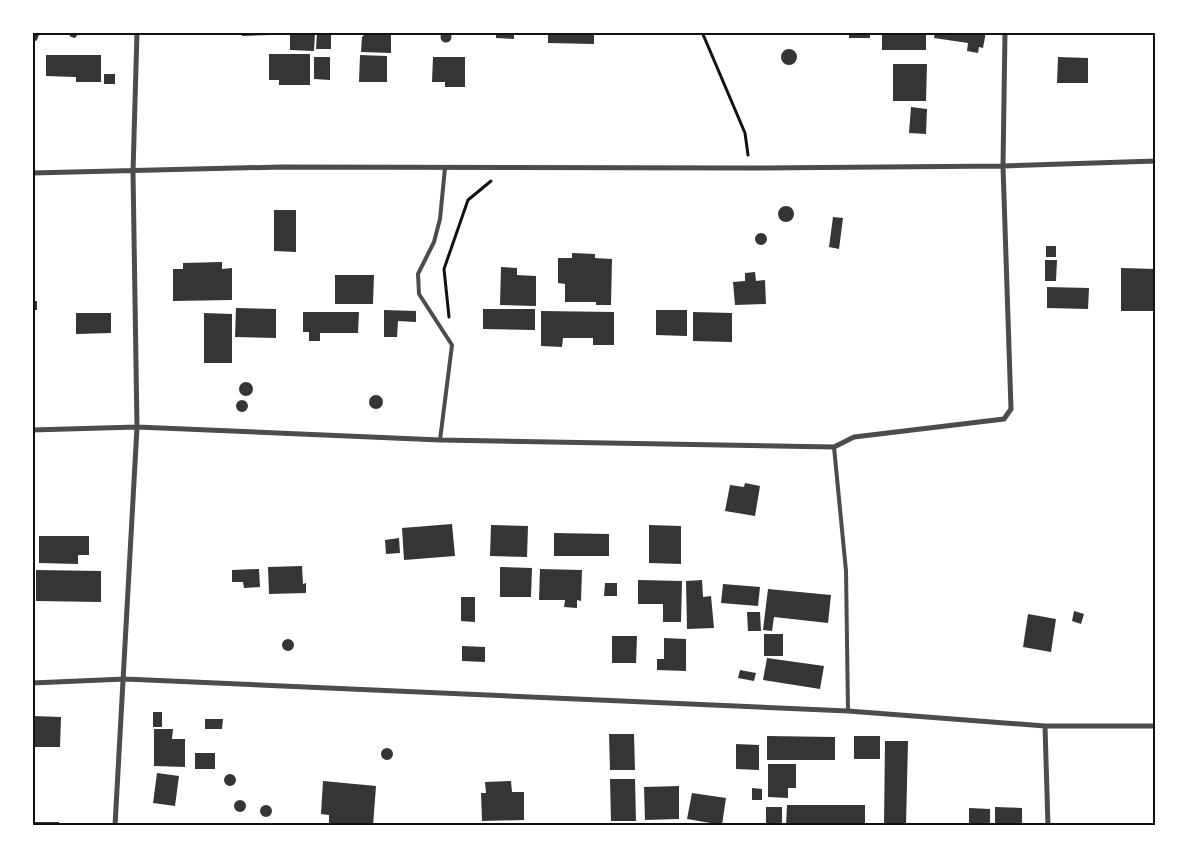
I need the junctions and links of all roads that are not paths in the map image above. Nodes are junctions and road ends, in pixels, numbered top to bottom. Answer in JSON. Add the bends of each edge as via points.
{"nodes":[{"id":1,"x":137,"y":32,"type":"edge"},
{"id":2,"x":1005,"y":32,"type":"edge"},
{"id":3,"x":1156,"y":161,"type":"edge"},
{"id":4,"x":1003,"y":166,"type":"junction"},
{"id":5,"x":445,"y":168,"type":"junction"},
{"id":6,"x":133,"y":172,"type":"junction"},
{"id":7,"x":32,"y":174,"type":"edge"},
{"id":8,"x":137,"y":427,"type":"junction"},
{"id":9,"x":32,"y":430,"type":"edge"},
{"id":10,"x":440,"y":440,"type":"junction"},
{"id":11,"x":834,"y":447,"type":"junction"},
{"id":12,"x":125,"y":679,"type":"junction"},
{"id":13,"x":32,"y":683,"type":"edge"},
{"id":14,"x":848,"y":711,"type":"junction"},
{"id":15,"x":1045,"y":726,"type":"junction"},
{"id":16,"x":1156,"y":726,"type":"edge"},
{"id":17,"x":115,"y":826,"type":"edge"},
{"id":18,"x":1048,"y":826,"type":"edge"}],
"edges":[{"from":1,"to":6,"type":"street"},
{"from":2,"to":4,"type":"street"},
{"from":3,"to":4,"type":"street"},
{"from":4,"to":5,"type":"street"},
{"from":4,"to":11,"type":"street","via":[[1011,409],[1004,419],[854,437]]},
{"from":5,"to":6,"type":"street","via":[[281,167]]},
{"from":5,"to":10,"type":"lane","via":[[438,227],[418,274],[419,294],[452,344]]},
{"from":6,"to":7,"type":"street"},
{"from":6,"to":8,"type":"street"},
{"from":8,"to":9,"type":"street"},
{"from":8,"to":10,"type":"street"},
{"from":8,"to":12,"type":"street"},
{"from":10,"to":11,"type":"street"},
{"from":11,"to":14,"type":"lane","via":[[846,571]]},
{"from":12,"to":13,"type":"street"},
{"from":12,"to":14,"type":"street"},
{"from":12,"to":17,"type":"street"},
{"from":14,"to":15,"type":"street"},
{"from":15,"to":16,"type":"street"},
{"from":15,"to":18,"type":"street"}]}
